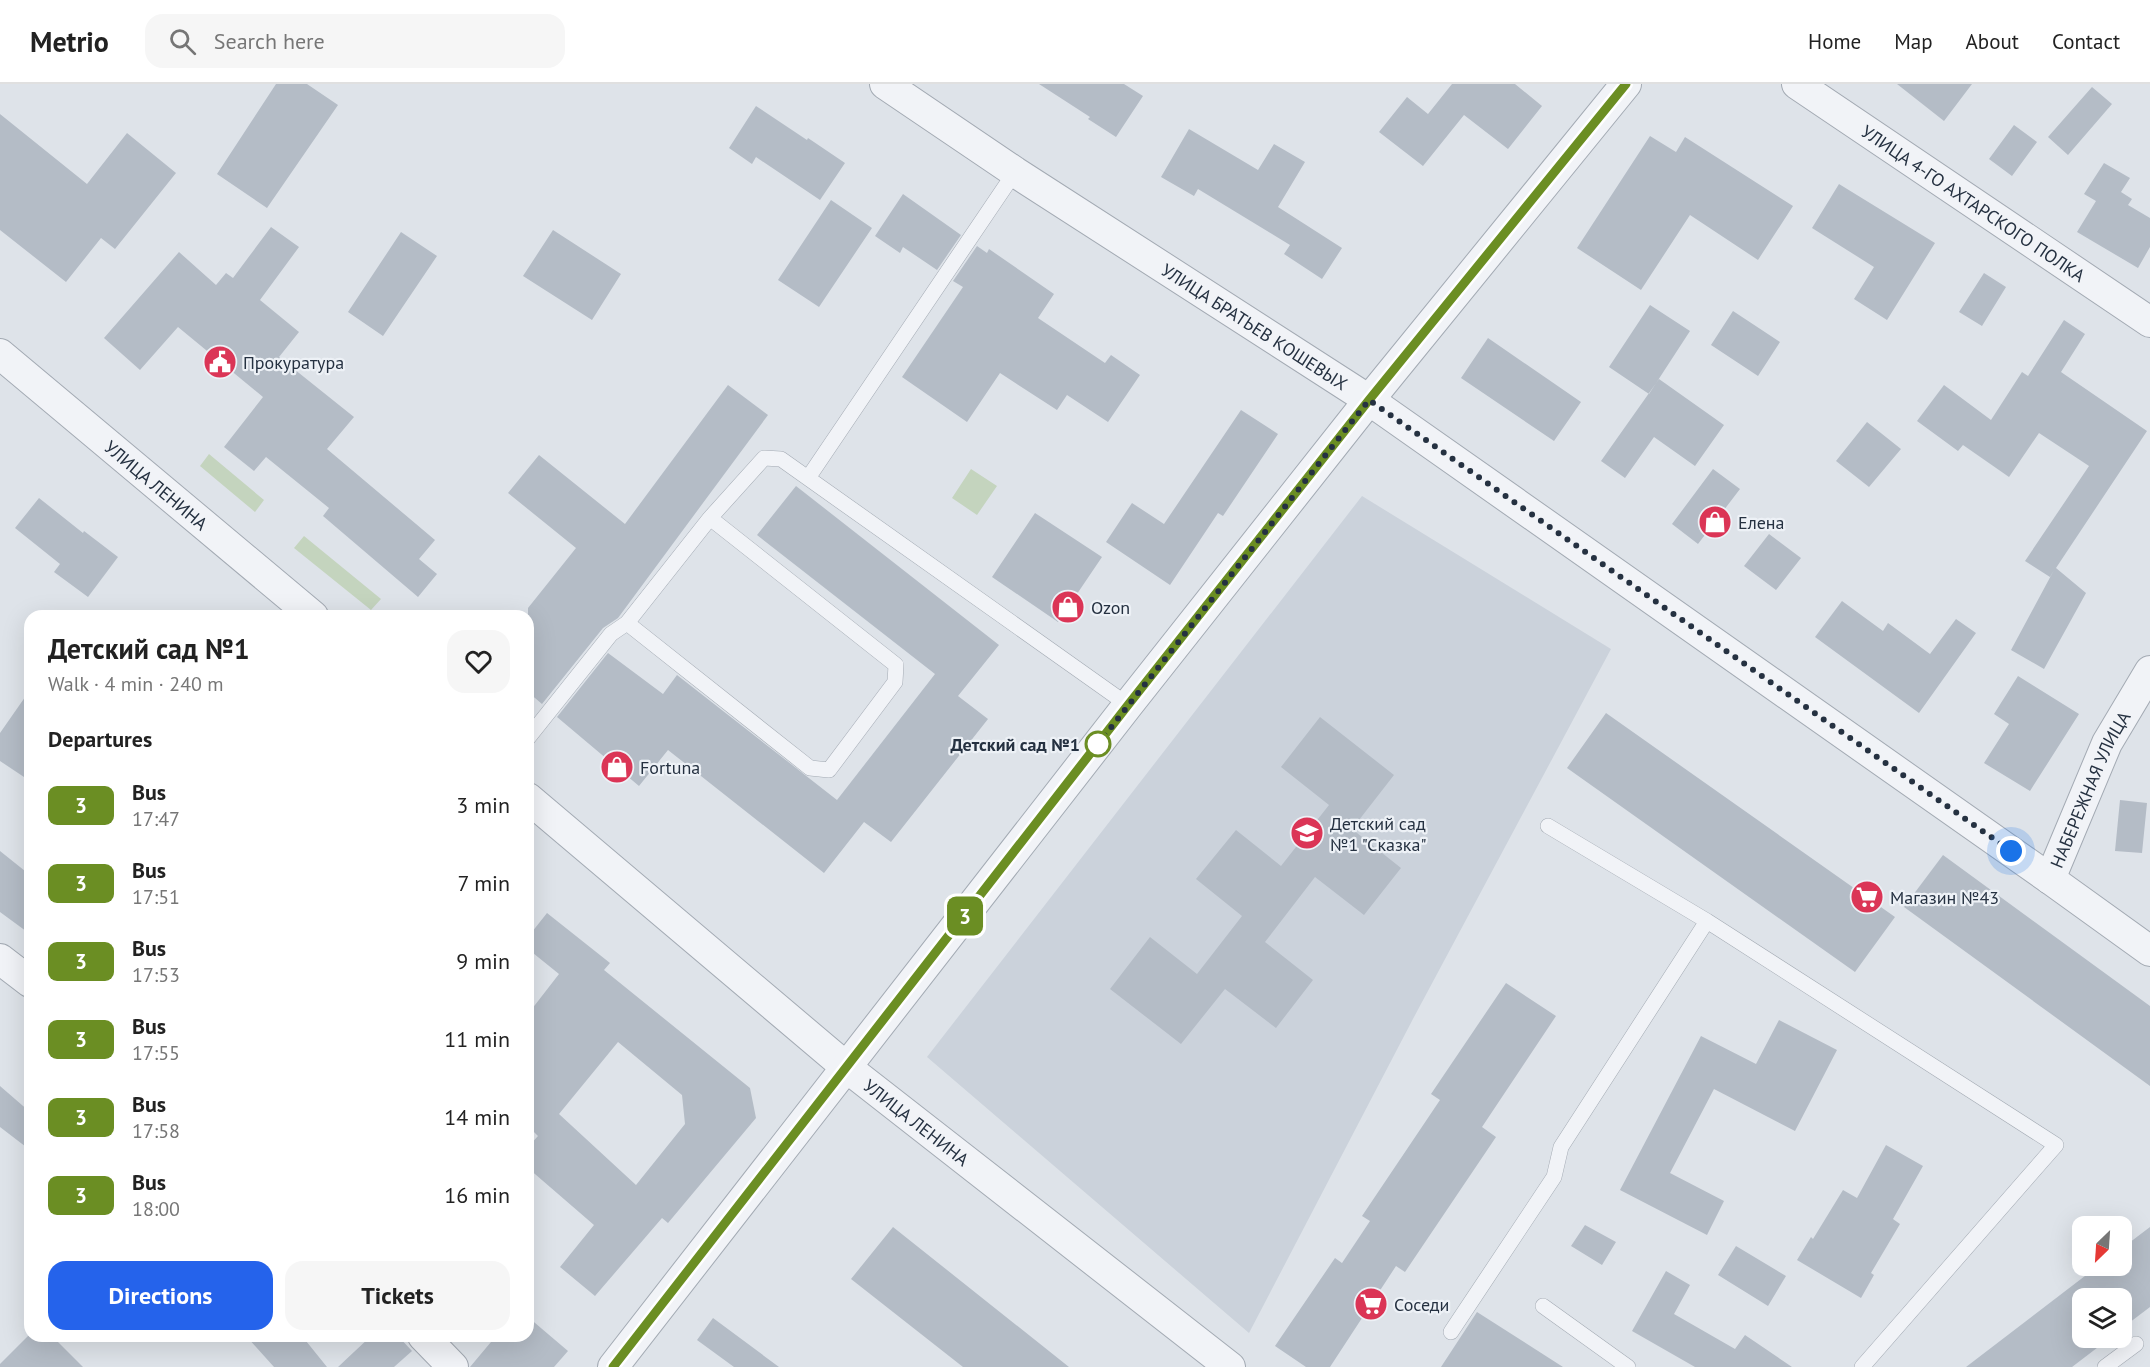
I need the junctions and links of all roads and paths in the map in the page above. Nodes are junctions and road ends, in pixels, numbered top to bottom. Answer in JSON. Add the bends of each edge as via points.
{"nodes":[{"id":1,"x":885,"y":84,"type":"edge"},
{"id":2,"x":1626,"y":84,"type":"edge"},
{"id":3,"x":1797,"y":84,"type":"edge"},
{"id":4,"x":1015,"y":172,"type":"junction"},
{"id":5,"x":2150,"y":322,"type":"edge"},
{"id":6,"x":0,"y":354,"type":"edge"},
{"id":7,"x":1369,"y":400,"type":"junction"},
{"id":8,"x":808,"y":478,"type":"junction"},
{"id":9,"x":710,"y":518,"type":"junction"},
{"id":10,"x":306,"y":610,"type":"edge"},
{"id":11,"x":627,"y":623,"type":"junction"},
{"id":12,"x":2150,"y":671,"type":"edge"},
{"id":13,"x":1128,"y":705,"type":"junction"},
{"id":14,"x":534,"y":730,"type":"edge"},
{"id":15,"x":534,"y":803,"type":"edge"},
{"id":16,"x":1548,"y":825,"type":"dead end"},
{"id":17,"x":2050,"y":879,"type":"junction"},
{"id":18,"x":1707,"y":921,"type":"junction"},
{"id":19,"x":2150,"y":951,"type":"edge"},
{"id":20,"x":0,"y":959,"type":"edge"},
{"id":21,"x":24,"y":977,"type":"edge"},
{"id":22,"x":846,"y":1067,"type":"junction"},
{"id":23,"x":1543,"y":1306,"type":"dead end"},
{"id":24,"x":1451,"y":1332,"type":"dead end"},
{"id":25,"x":429,"y":1342,"type":"edge"},
{"id":26,"x":2136,"y":1344,"type":"dead end"},
{"id":27,"x":453,"y":1367,"type":"edge"},
{"id":28,"x":613,"y":1367,"type":"edge"},
{"id":29,"x":1230,"y":1367,"type":"edge"},
{"id":30,"x":1628,"y":1367,"type":"edge"},
{"id":31,"x":1862,"y":1367,"type":"edge"},
{"id":32,"x":2105,"y":1367,"type":"edge"}],
"edges":[{"from":1,"to":4,"type":"street","name":"УЛИЦА БРАТЬЕВ КОШЕВЫХ"},
{"from":2,"to":7,"type":"street"},
{"from":3,"to":5,"type":"street","name":"УЛИЦА 4-ГО АХТАРСКОГО ПОЛКА"},
{"from":4,"to":7,"type":"street","name":"УЛИЦА БРАТЬЕВ КОШЕВЫХ"},
{"from":4,"to":8,"type":"lane"},
{"from":6,"to":10,"type":"street","name":"УЛИЦА ЛЕНИНА"},
{"from":7,"to":13,"type":"street"},
{"from":7,"to":17,"type":"street","name":"УЛИЦА БРАТЬЕВ КОШЕВЫХ"},
{"from":8,"to":9,"type":"lane","via":[[781,459],[764,458]]},
{"from":8,"to":13,"type":"lane"},
{"from":9,"to":11,"type":"lane"},
{"from":9,"to":11,"type":"lane","via":[[896,665],[895,682],[829,770],[810,768]]},
{"from":11,"to":14,"type":"lane","via":[[611,634]]},
{"from":12,"to":17,"type":"street","name":"НАБЕРЕЖНАЯ УЛИЦА","via":[[2107,743]]},
{"from":13,"to":22,"type":"street"},
{"from":15,"to":22,"type":"street","name":"УЛИЦА ЛЕНИНА"},
{"from":16,"to":18,"type":"lane"},
{"from":17,"to":19,"type":"street","name":"УЛИЦА БРАТЬЕВ КОШЕВЫХ"},
{"from":18,"to":24,"type":"lane","via":[[1561,1147],[1554,1177]]},
{"from":18,"to":31,"type":"lane","via":[[2056,1145]]},
{"from":20,"to":21,"type":"street"},
{"from":22,"to":28,"type":"street"},
{"from":22,"to":29,"type":"street","name":"УЛИЦА ЛЕНИНА"},
{"from":23,"to":30,"type":"lane"},
{"from":25,"to":27,"type":"street"},
{"from":26,"to":32,"type":"lane"}]}
